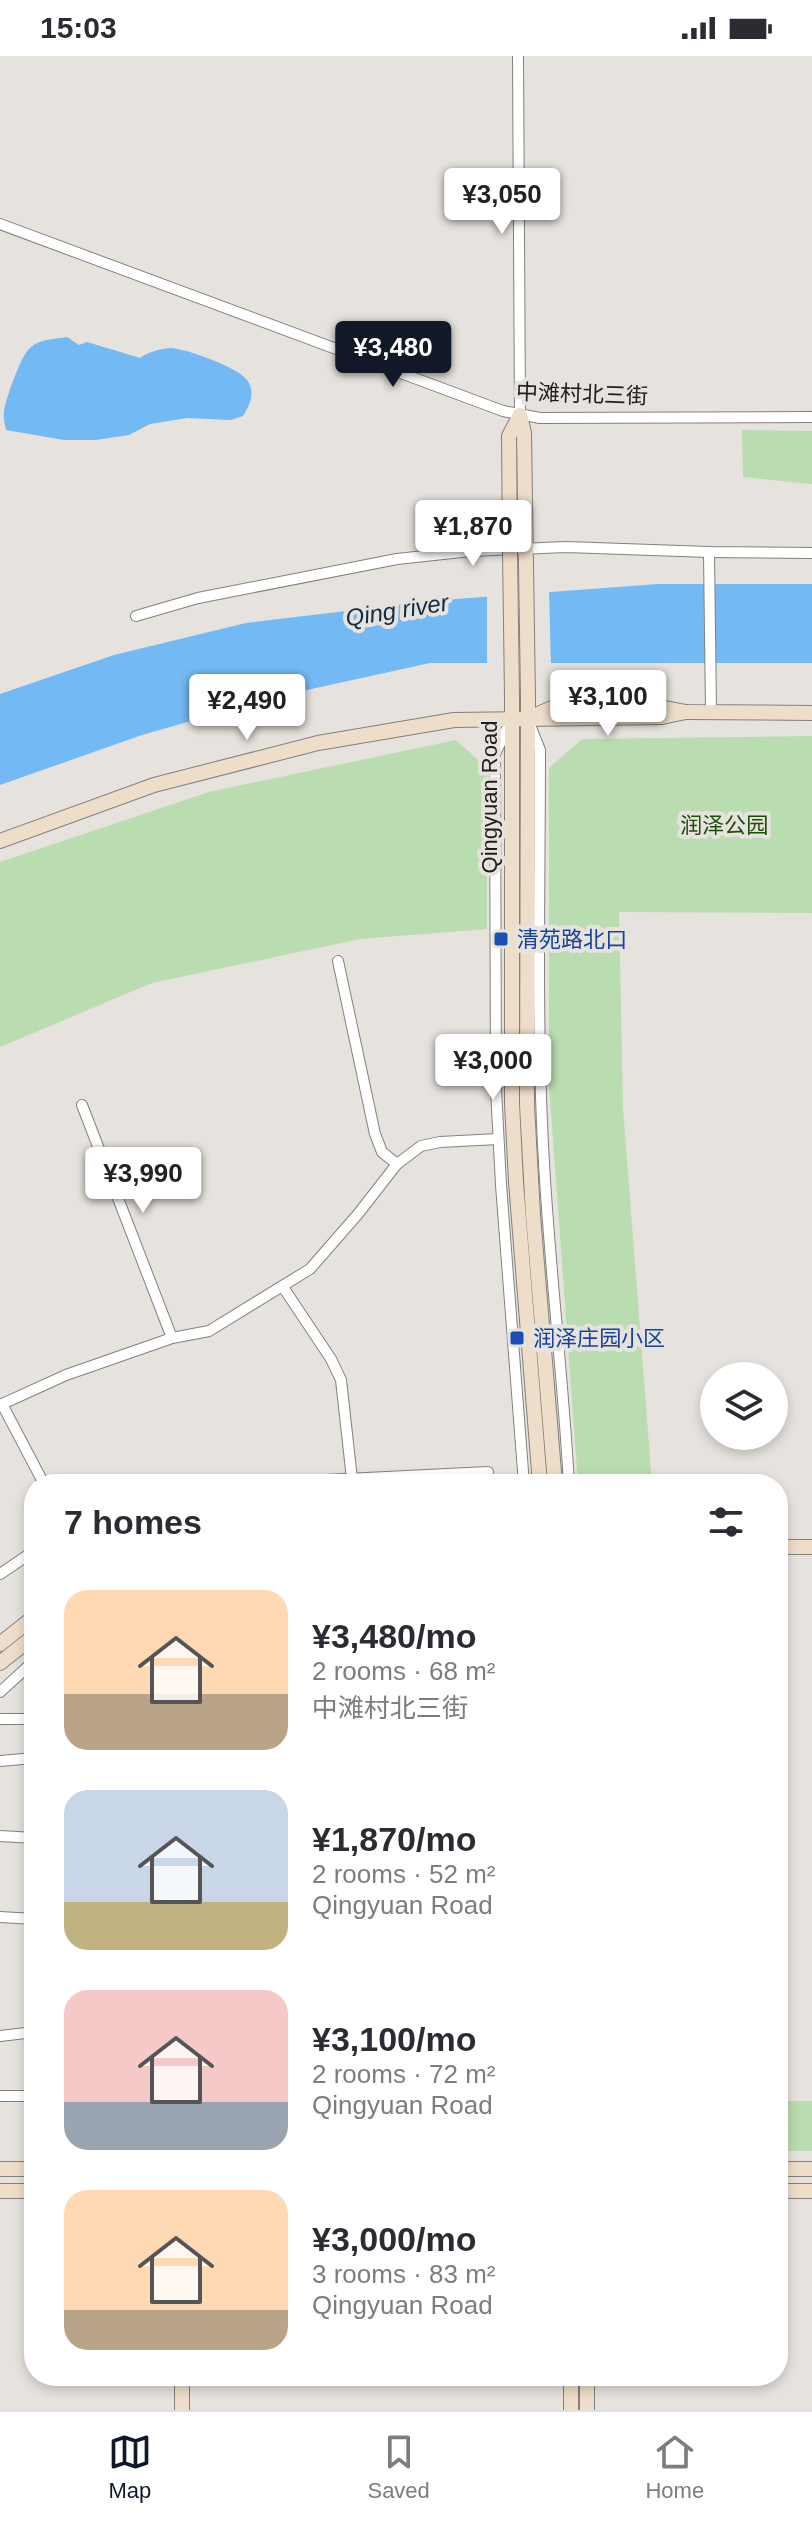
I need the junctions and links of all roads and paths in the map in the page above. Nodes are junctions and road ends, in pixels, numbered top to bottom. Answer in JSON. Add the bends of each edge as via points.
{"nodes":[{"id":1,"x":518,"y":56,"type":"edge"},
{"id":2,"x":0,"y":224,"type":"edge"},
{"id":3,"x":520,"y":415,"type":"junction"},
{"id":4,"x":812,"y":417,"type":"edge"},
{"id":5,"x":526,"y":550,"type":"junction"},
{"id":6,"x":709,"y":552,"type":"junction"},
{"id":7,"x":812,"y":553,"type":"edge"},
{"id":8,"x":136,"y":616,"type":"dead end"},
{"id":9,"x":711,"y":712,"type":"junction"},
{"id":10,"x":812,"y":713,"type":"edge"},
{"id":11,"x":512,"y":718,"type":"junction"},
{"id":12,"x":528,"y":718,"type":"junction"},
{"id":13,"x":0,"y":841,"type":"edge"},
{"id":14,"x":338,"y":961,"type":"dead end"},
{"id":15,"x":82,"y":1105,"type":"dead end"},
{"id":16,"x":498,"y":1139,"type":"junction"},
{"id":17,"x":397,"y":1164,"type":"junction"},
{"id":18,"x":283,"y":1287,"type":"junction"},
{"id":19,"x":172,"y":1338,"type":"junction"},
{"id":20,"x":1,"y":1404,"type":"edge"},
{"id":21,"x":488,"y":1472,"type":"dead end"},
{"id":22,"x":39,"y":1474,"type":"edge"},
{"id":23,"x":351,"y":1474,"type":"edge"},
{"id":24,"x":449,"y":1474,"type":"edge"},
{"id":25,"x":523,"y":1474,"type":"edge"},
{"id":26,"x":539,"y":1474,"type":"edge"},
{"id":27,"x":554,"y":1474,"type":"edge"},
{"id":28,"x":568,"y":1474,"type":"edge"},
{"id":29,"x":788,"y":1547,"type":"edge"},
{"id":30,"x":812,"y":1547,"type":"edge"},
{"id":31,"x":24,"y":1558,"type":"edge"},
{"id":32,"x":0,"y":1574,"type":"edge"},
{"id":33,"x":24,"y":1625,"type":"edge"},
{"id":34,"x":0,"y":1644,"type":"edge"},
{"id":35,"x":24,"y":1644,"type":"edge"},
{"id":36,"x":0,"y":1663,"type":"edge"},
{"id":37,"x":24,"y":1670,"type":"edge"},
{"id":38,"x":0,"y":1692,"type":"edge"},
{"id":39,"x":0,"y":1719,"type":"edge"},
{"id":40,"x":24,"y":1719,"type":"edge"},
{"id":41,"x":24,"y":1759,"type":"edge"},
{"id":42,"x":0,"y":1761,"type":"edge"},
{"id":43,"x":0,"y":1836,"type":"edge"},
{"id":44,"x":24,"y":1837,"type":"edge"},
{"id":45,"x":0,"y":1917,"type":"edge"},
{"id":46,"x":24,"y":1918,"type":"edge"},
{"id":47,"x":24,"y":2033,"type":"edge"},
{"id":48,"x":0,"y":2036,"type":"edge"},
{"id":49,"x":0,"y":2096,"type":"edge"},
{"id":50,"x":24,"y":2096,"type":"edge"},
{"id":51,"x":0,"y":2169,"type":"edge"},
{"id":52,"x":24,"y":2169,"type":"edge"},
{"id":53,"x":788,"y":2169,"type":"edge"},
{"id":54,"x":812,"y":2169,"type":"edge"},
{"id":55,"x":0,"y":2191,"type":"edge"},
{"id":56,"x":24,"y":2191,"type":"edge"},
{"id":57,"x":788,"y":2191,"type":"edge"},
{"id":58,"x":812,"y":2191,"type":"edge"},
{"id":59,"x":182,"y":2386,"type":"edge"},
{"id":60,"x":571,"y":2386,"type":"edge"},
{"id":61,"x":587,"y":2386,"type":"edge"},
{"id":62,"x":182,"y":2410,"type":"edge"},
{"id":63,"x":571,"y":2410,"type":"edge"},
{"id":64,"x":587,"y":2410,"type":"edge"}],
"edges":[{"from":1,"to":3,"type":"street"},
{"from":2,"to":3,"type":"street","name":"中滩村北三街"},
{"from":3,"to":4,"type":"street","name":"中滩村北三街"},
{"from":3,"to":5,"type":"main road","name":"Qingyuan Road"},
{"from":3,"to":11,"type":"main road","name":"Qingyuan Road","bridge":true,"via":[[509,436]]},
{"from":5,"to":6,"type":"street"},
{"from":5,"to":8,"type":"street","via":[[397,559],[198,598]]},
{"from":5,"to":12,"type":"main road","name":"Qingyuan Road"},
{"from":6,"to":7,"type":"street"},
{"from":6,"to":9,"type":"street"},
{"from":9,"to":10,"type":"main road","name":"Qingyuan Road"},
{"from":9,"to":12,"type":"main road","name":"Qingyuan Road"},
{"from":11,"to":12,"type":"main road"},
{"from":11,"to":13,"type":"main road","via":[[454,720],[318,743],[154,785]]},
{"from":11,"to":16,"type":"street","via":[[495,754]]},
{"from":11,"to":26,"type":"main road","name":"Qingyuan Road","via":[[512,1103]]},
{"from":12,"to":27,"type":"main road","name":"Qingyuan Road","via":[[527,1105]]},
{"from":12,"to":28,"type":"street","via":[[540,750],[544,1163]]},
{"from":14,"to":17,"type":"street","via":[[375,1134],[382,1152]]},
{"from":15,"to":19,"type":"street"},
{"from":16,"to":17,"type":"street","via":[[421,1146]]},
{"from":16,"to":25,"type":"street"},
{"from":17,"to":18,"type":"street","via":[[310,1269]]},
{"from":18,"to":19,"type":"street","via":[[209,1331]]},
{"from":18,"to":23,"type":"street","via":[[341,1380]]},
{"from":19,"to":20,"type":"street"},
{"from":20,"to":22,"type":"street"},
{"from":21,"to":24,"type":"street"},
{"from":29,"to":30,"type":"main road"},
{"from":31,"to":32,"type":"street"},
{"from":33,"to":34,"type":"main road"},
{"from":35,"to":36,"type":"main road"},
{"from":37,"to":38,"type":"street"},
{"from":39,"to":40,"type":"street"},
{"from":41,"to":42,"type":"street"},
{"from":43,"to":44,"type":"street"},
{"from":45,"to":46,"type":"street"},
{"from":47,"to":48,"type":"street"},
{"from":49,"to":50,"type":"street"},
{"from":51,"to":52,"type":"main road"},
{"from":53,"to":54,"type":"main road"},
{"from":55,"to":56,"type":"main road"},
{"from":57,"to":58,"type":"main road"},
{"from":59,"to":62,"type":"main road"},
{"from":60,"to":63,"type":"main road"},
{"from":61,"to":64,"type":"main road"}]}
